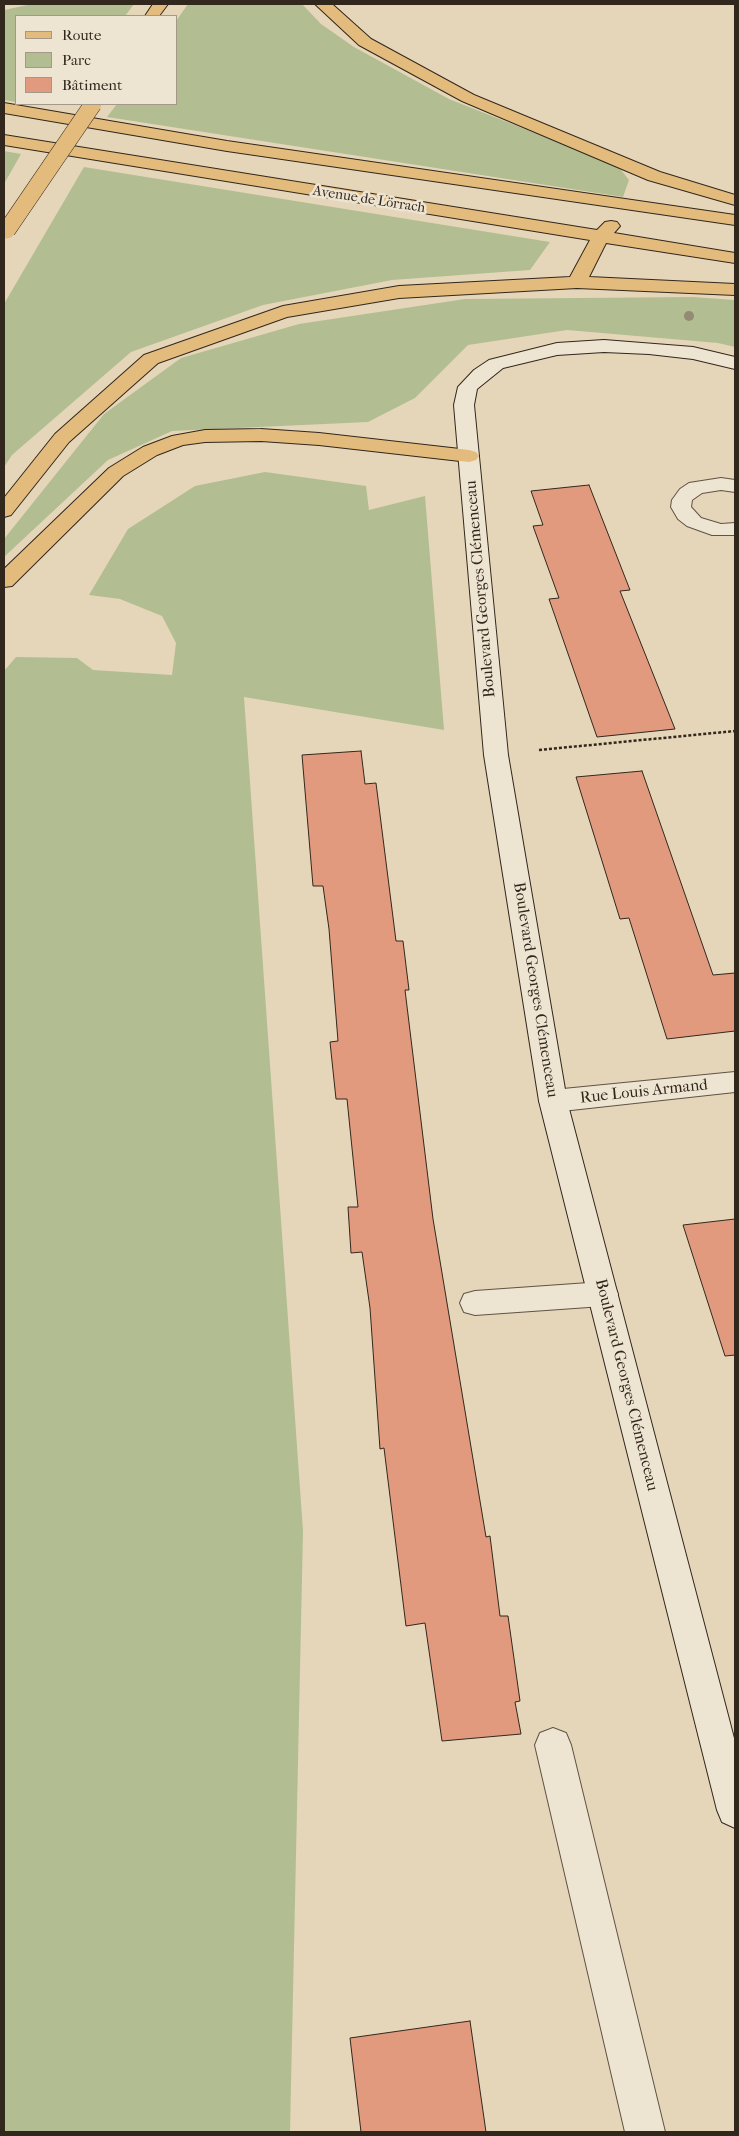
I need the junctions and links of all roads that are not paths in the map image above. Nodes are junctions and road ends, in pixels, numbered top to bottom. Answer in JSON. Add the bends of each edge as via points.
{"nodes":[{"id":1,"x":160,"y":4,"type":"edge"},
{"id":2,"x":323,"y":4,"type":"edge"},
{"id":3,"x":153,"y":15,"type":"edge"},
{"id":4,"x":92,"y":105,"type":"edge"},
{"id":5,"x":4,"y":108,"type":"edge"},
{"id":6,"x":4,"y":140,"type":"edge"},
{"id":7,"x":654,"y":176,"type":"junction"},
{"id":8,"x":735,"y":200,"type":"edge"},
{"id":9,"x":636,"y":205,"type":"junction"},
{"id":10,"x":735,"y":220,"type":"edge"},
{"id":11,"x":5,"y":233,"type":"edge"},
{"id":12,"x":600,"y":237,"type":"junction"},
{"id":13,"x":735,"y":258,"type":"edge"},
{"id":14,"x":577,"y":282,"type":"junction"},
{"id":15,"x":735,"y":290,"type":"edge"},
{"id":16,"x":735,"y":363,"type":"edge"},
{"id":17,"x":469,"y":456,"type":"junction"},
{"id":18,"x":735,"y":486,"type":"edge"},
{"id":19,"x":4,"y":511,"type":"edge"},
{"id":20,"x":735,"y":530,"type":"edge"},
{"id":21,"x":4,"y":581,"type":"edge"},
{"id":22,"x":735,"y":1082,"type":"edge"},
{"id":23,"x":553,"y":1101,"type":"junction"},
{"id":24,"x":603,"y":1294,"type":"junction"},
{"id":25,"x":475,"y":1303,"type":"dead end"},
{"id":26,"x":552,"y":1746,"type":"dead end"},
{"id":27,"x":735,"y":1810,"type":"edge"},
{"id":28,"x":645,"y":2132,"type":"edge"}],
"edges":[{"from":1,"to":3,"type":"main road"},
{"from":2,"to":7,"type":"main road","via":[[365,42],[468,98]]},
{"from":4,"to":11,"type":"main road","bridge":true},
{"from":5,"to":9,"type":"main road","name":"Avenue de Lörrach","via":[[227,146]]},
{"from":6,"to":12,"type":"main road","name":"Avenue de Lörrach"},
{"from":7,"to":8,"type":"main road"},
{"from":7,"to":9,"type":"main road"},
{"from":9,"to":10,"type":"main road","name":"Avenue de Lörrach"},
{"from":9,"to":12,"type":"main road"},
{"from":12,"to":13,"type":"main road","name":"Avenue de Lörrach"},
{"from":12,"to":14,"type":"main road"},
{"from":14,"to":15,"type":"main road"},
{"from":14,"to":19,"type":"main road","via":[[399,292],[283,312],[151,359],[62,438]]},
{"from":16,"to":17,"type":"street","name":"Boulevard Georges Clémenceau","via":[[693,353],[604,346],[557,349],[496,364],[468,387],[464,405]]},
{"from":17,"to":21,"type":"main road","via":[[261,435],[215,435],[180,440],[150,451],[116,472]]},
{"from":17,"to":23,"type":"street","name":"Boulevard Georges Clémenceau","via":[[496,755]]},
{"from":18,"to":20,"type":"street","via":[[709,484],[696,487],[687,492],[681,507],[694,522],[706,527]]},
{"from":22,"to":23,"type":"street","name":"Rue Louis Armand"},
{"from":23,"to":24,"type":"street","name":"Boulevard Georges Clémenceau"},
{"from":24,"to":25,"type":"street"},
{"from":24,"to":27,"type":"street","name":"Boulevard Georges Clémenceau"},
{"from":26,"to":28,"type":"street"}]}
